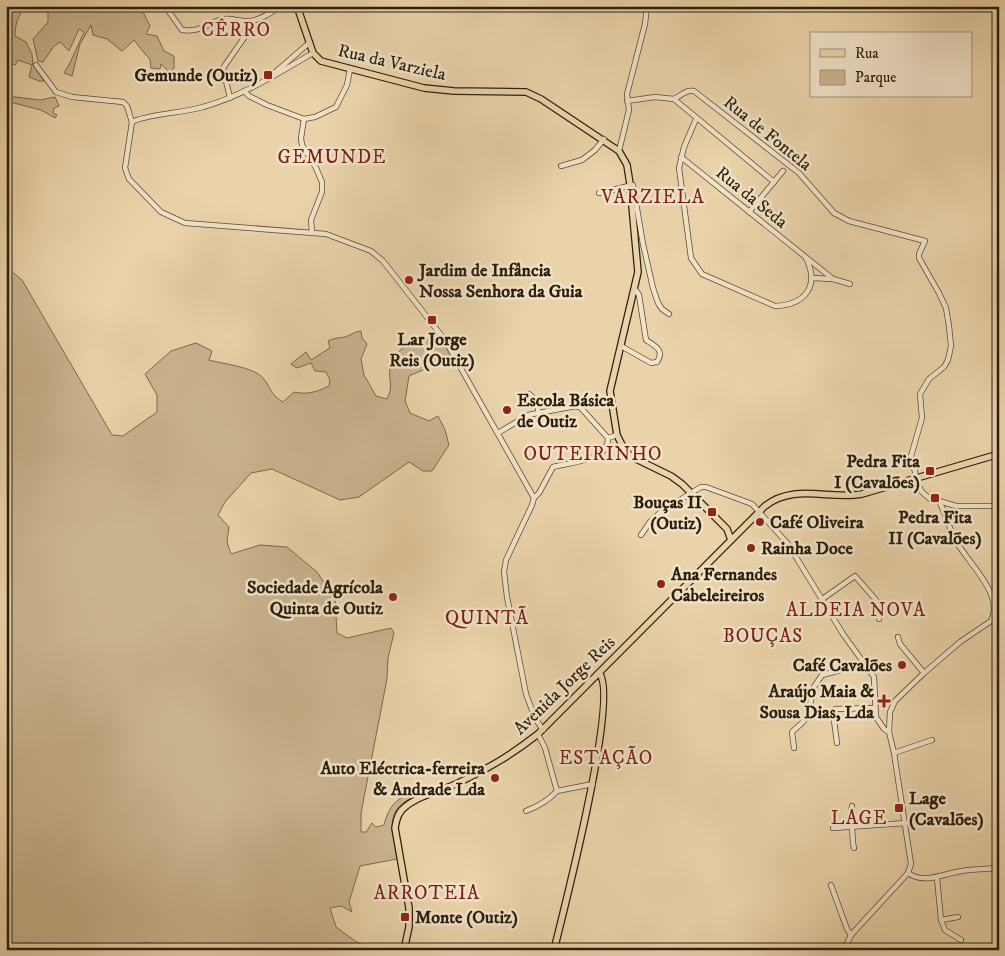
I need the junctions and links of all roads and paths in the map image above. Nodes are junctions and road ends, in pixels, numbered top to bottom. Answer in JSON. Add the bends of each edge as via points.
{"nodes":[{"id":1,"x":165,"y":6,"type":"edge"},
{"id":2,"x":281,"y":6,"type":"edge"},
{"id":3,"x":297,"y":6,"type":"edge"},
{"id":4,"x":646,"y":6,"type":"edge"},
{"id":5,"x":250,"y":21,"type":"junction"},
{"id":6,"x":309,"y":43,"type":"junction"},
{"id":7,"x":313,"y":52,"type":"junction"},
{"id":8,"x":36,"y":65,"type":"dead end"},
{"id":9,"x":350,"y":69,"type":"junction"},
{"id":10,"x":272,"y":76,"type":"junction"},
{"id":11,"x":244,"y":91,"type":"junction"},
{"id":12,"x":230,"y":98,"type":"junction"},
{"id":13,"x":674,"y":99,"type":"junction"},
{"id":14,"x":627,"y":101,"type":"junction"},
{"id":15,"x":304,"y":119,"type":"junction"},
{"id":16,"x":696,"y":119,"type":"junction"},
{"id":17,"x":132,"y":122,"type":"junction"},
{"id":18,"x":604,"y":139,"type":"junction"},
{"id":19,"x":620,"y":151,"type":"junction"},
{"id":20,"x":681,"y":157,"type":"junction"},
{"id":21,"x":561,"y":166,"type":"dead end"},
{"id":22,"x":783,"y":171,"type":"dead end"},
{"id":23,"x":774,"y":182,"type":"junction"},
{"id":24,"x":630,"y":184,"type":"junction"},
{"id":25,"x":599,"y":193,"type":"dead end"},
{"id":26,"x":749,"y":212,"type":"junction"},
{"id":27,"x":312,"y":232,"type":"junction"},
{"id":28,"x":806,"y":258,"type":"junction"},
{"id":29,"x":812,"y":278,"type":"junction"},
{"id":30,"x":833,"y":279,"type":"junction"},
{"id":31,"x":850,"y":284,"type":"dead end"},
{"id":32,"x":635,"y":289,"type":"junction"},
{"id":33,"x":669,"y":314,"type":"dead end"},
{"id":34,"x":621,"y":346,"type":"junction"},
{"id":35,"x":529,"y":394,"type":"dead end"},
{"id":36,"x":538,"y":413,"type":"junction"},
{"id":37,"x":498,"y":432,"type":"junction"},
{"id":38,"x":617,"y":435,"type":"junction"},
{"id":39,"x":608,"y":438,"type":"junction"},
{"id":40,"x":999,"y":454,"type":"edge"},
{"id":41,"x":917,"y":479,"type":"junction"},
{"id":42,"x":690,"y":493,"type":"junction"},
{"id":43,"x":534,"y":498,"type":"junction"},
{"id":44,"x":939,"y":502,"type":"junction"},
{"id":45,"x":999,"y":506,"type":"edge"},
{"id":46,"x":760,"y":511,"type":"junction"},
{"id":47,"x":727,"y":529,"type":"junction"},
{"id":48,"x":738,"y":533,"type":"junction"},
{"id":49,"x":641,"y":536,"type":"dead end"},
{"id":50,"x":731,"y":540,"type":"junction"},
{"id":51,"x":821,"y":600,"type":"junction"},
{"id":52,"x":996,"y":615,"type":"edge"},
{"id":53,"x":880,"y":619,"type":"dead end"},
{"id":54,"x":999,"y":626,"type":"edge"},
{"id":55,"x":898,"y":638,"type":"dead end"},
{"id":56,"x":864,"y":664,"type":"junction"},
{"id":57,"x":599,"y":673,"type":"junction"},
{"id":58,"x":924,"y":674,"type":"junction"},
{"id":59,"x":874,"y":708,"type":"junction"},
{"id":60,"x":543,"y":730,"type":"junction"},
{"id":61,"x":889,"y":732,"type":"junction"},
{"id":62,"x":538,"y":734,"type":"junction"},
{"id":63,"x":932,"y":740,"type":"dead end"},
{"id":64,"x":837,"y":743,"type":"dead end"},
{"id":65,"x":794,"y":748,"type":"dead end"},
{"id":66,"x":894,"y":753,"type":"junction"},
{"id":67,"x":593,"y":784,"type":"junction"},
{"id":68,"x":557,"y":790,"type":"junction"},
{"id":69,"x":852,"y":806,"type":"dead end"},
{"id":70,"x":526,"y":811,"type":"dead end"},
{"id":71,"x":906,"y":823,"type":"junction"},
{"id":72,"x":852,"y":827,"type":"junction"},
{"id":73,"x":833,"y":828,"type":"dead end"},
{"id":74,"x":854,"y":848,"type":"dead end"},
{"id":75,"x":999,"y":868,"type":"edge"},
{"id":76,"x":908,"y":873,"type":"junction"},
{"id":77,"x":937,"y":878,"type":"junction"},
{"id":78,"x":831,"y":885,"type":"dead end"},
{"id":79,"x":958,"y":917,"type":"dead end"},
{"id":80,"x":941,"y":920,"type":"junction"},
{"id":81,"x":851,"y":935,"type":"junction"},
{"id":82,"x":961,"y":940,"type":"dead end"},
{"id":83,"x":554,"y":947,"type":"edge"},
{"id":84,"x":404,"y":950,"type":"edge"},
{"id":85,"x":564,"y":950,"type":"edge"},
{"id":86,"x":844,"y":950,"type":"edge"}],
"edges":[{"from":1,"to":5,"type":"street","via":[[182,30],[199,30],[220,19]]},
{"from":2,"to":5,"type":"street"},
{"from":3,"to":6,"type":"main road","name":"Rua da Varziela"},
{"from":4,"to":14,"type":"street","via":[[645,24]]},
{"from":5,"to":12,"type":"street","via":[[246,35],[223,68]]},
{"from":6,"to":7,"type":"main road","name":"Rua da Varziela"},
{"from":6,"to":10,"type":"street"},
{"from":7,"to":9,"type":"main road","name":"Rua da Varziela","via":[[321,61]]},
{"from":7,"to":10,"type":"street"},
{"from":8,"to":17,"type":"street","via":[[56,92],[72,97],[123,102]]},
{"from":9,"to":15,"type":"street","via":[[347,85],[336,107]]},
{"from":9,"to":18,"type":"main road","name":"Rua da Varziela","via":[[438,90],[526,92]]},
{"from":10,"to":11,"type":"street"},
{"from":11,"to":12,"type":"street"},
{"from":11,"to":15,"type":"street","via":[[267,105]]},
{"from":12,"to":17,"type":"street","via":[[201,108]]},
{"from":13,"to":14,"type":"street","via":[[655,97]]},
{"from":13,"to":16,"type":"street"},
{"from":13,"to":41,"type":"street","name":"Rua de Fontela","via":[[694,91],[799,173],[834,213],[849,221],[925,241],[919,258],[946,308],[951,346],[944,367],[929,379],[920,394],[922,418],[911,453]]},
{"from":14,"to":19,"type":"street","via":[[629,110]]},
{"from":15,"to":27,"type":"street","via":[[302,145],[322,182],[322,192],[311,220]]},
{"from":16,"to":20,"type":"street"},
{"from":16,"to":23,"type":"street"},
{"from":17,"to":27,"type":"street","via":[[125,168],[129,178],[161,212],[185,223]]},
{"from":18,"to":19,"type":"main road","name":"Rua da Varziela"},
{"from":18,"to":21,"type":"street","via":[[582,160]]},
{"from":19,"to":24,"type":"main road"},
{"from":20,"to":26,"type":"street","name":"Rua da Seda"},
{"from":20,"to":29,"type":"street","via":[[679,168],[691,258],[702,274],[775,306],[797,302],[810,288]]},
{"from":22,"to":23,"type":"street"},
{"from":23,"to":26,"type":"street"},
{"from":24,"to":25,"type":"street"},
{"from":24,"to":32,"type":"main road","via":[[638,272]]},
{"from":24,"to":33,"type":"street","via":[[634,189],[643,244],[658,303]]},
{"from":26,"to":28,"type":"street","name":"Rua da Seda"},
{"from":27,"to":37,"type":"street","via":[[365,248],[383,261],[445,340]]},
{"from":28,"to":29,"type":"street"},
{"from":28,"to":30,"type":"street","name":"Rua da Seda"},
{"from":29,"to":30,"type":"street","name":"Rua da Seda"},
{"from":30,"to":31,"type":"street","name":"Rua da Seda"},
{"from":32,"to":34,"type":"main road"},
{"from":32,"to":34,"type":"street","via":[[646,340],[657,347],[661,355],[657,362],[651,363]]},
{"from":34,"to":38,"type":"main road","via":[[610,391]]},
{"from":35,"to":36,"type":"street","via":[[538,402]]},
{"from":36,"to":37,"type":"street"},
{"from":36,"to":39,"type":"street","via":[[576,406]]},
{"from":37,"to":43,"type":"street"},
{"from":38,"to":39,"type":"street"},
{"from":38,"to":42,"type":"main road","via":[[632,458],[671,476]]},
{"from":39,"to":43,"type":"street","via":[[604,451],[589,459],[553,467]]},
{"from":40,"to":41,"type":"main road","name":"Avenida Jorge Reis"},
{"from":41,"to":44,"type":"street","via":[[925,496]]},
{"from":41,"to":46,"type":"main road","name":"Avenida Jorge Reis","via":[[852,495],[787,494],[774,499]]},
{"from":42,"to":46,"type":"street","via":[[706,487],[752,504]]},
{"from":42,"to":47,"type":"main road"},
{"from":42,"to":49,"type":"street","via":[[662,511]]},
{"from":43,"to":60,"type":"street","via":[[506,560],[504,572],[526,694],[534,718]]},
{"from":44,"to":45,"type":"street","via":[[956,506]]},
{"from":44,"to":52,"type":"street","via":[[958,544],[994,591],[998,606]]},
{"from":46,"to":48,"type":"main road","name":"Avenida Jorge Reis"},
{"from":46,"to":51,"type":"street","via":[[788,544]]},
{"from":47,"to":48,"type":"main road"},
{"from":47,"to":50,"type":"main road"},
{"from":48,"to":50,"type":"main road","name":"Avenida Jorge Reis"},
{"from":50,"to":57,"type":"main road","name":"Avenida Jorge Reis"},
{"from":51,"to":53,"type":"street","via":[[855,576],[879,605]]},
{"from":51,"to":56,"type":"street"},
{"from":52,"to":54,"type":"street"},
{"from":52,"to":58,"type":"street"},
{"from":55,"to":58,"type":"street"},
{"from":56,"to":59,"type":"street","via":[[874,677]]},
{"from":56,"to":65,"type":"street","via":[[822,675],[814,687],[808,714],[792,732]]},
{"from":57,"to":60,"type":"main road","name":"Avenida Jorge Reis"},
{"from":57,"to":67,"type":"main road","via":[[604,684]]},
{"from":58,"to":61,"type":"street","via":[[895,701]]},
{"from":59,"to":61,"type":"street","via":[[876,717]]},
{"from":59,"to":64,"type":"street","via":[[835,710]]},
{"from":60,"to":62,"type":"main road","name":"Avenida Jorge Reis"},
{"from":61,"to":66,"type":"street"},
{"from":62,"to":68,"type":"street"},
{"from":62,"to":84,"type":"main road","name":"Avenida Jorge Reis","via":[[472,776],[415,801],[400,812],[395,828],[410,917]]},
{"from":63,"to":66,"type":"street"},
{"from":66,"to":71,"type":"street"},
{"from":67,"to":68,"type":"street"},
{"from":67,"to":83,"type":"main road"},
{"from":68,"to":70,"type":"street","via":[[540,806]]},
{"from":69,"to":72,"type":"street"},
{"from":71,"to":72,"type":"street"},
{"from":71,"to":76,"type":"street","via":[[911,864]]},
{"from":72,"to":73,"type":"street"},
{"from":72,"to":74,"type":"street"},
{"from":75,"to":77,"type":"street","via":[[960,871]]},
{"from":76,"to":77,"type":"street","via":[[915,878]]},
{"from":76,"to":81,"type":"street"},
{"from":77,"to":80,"type":"street"},
{"from":78,"to":81,"type":"street"},
{"from":79,"to":80,"type":"street"},
{"from":80,"to":82,"type":"street","via":[[945,930]]},
{"from":81,"to":86,"type":"street"},
{"from":83,"to":85,"type":"street"}]}
